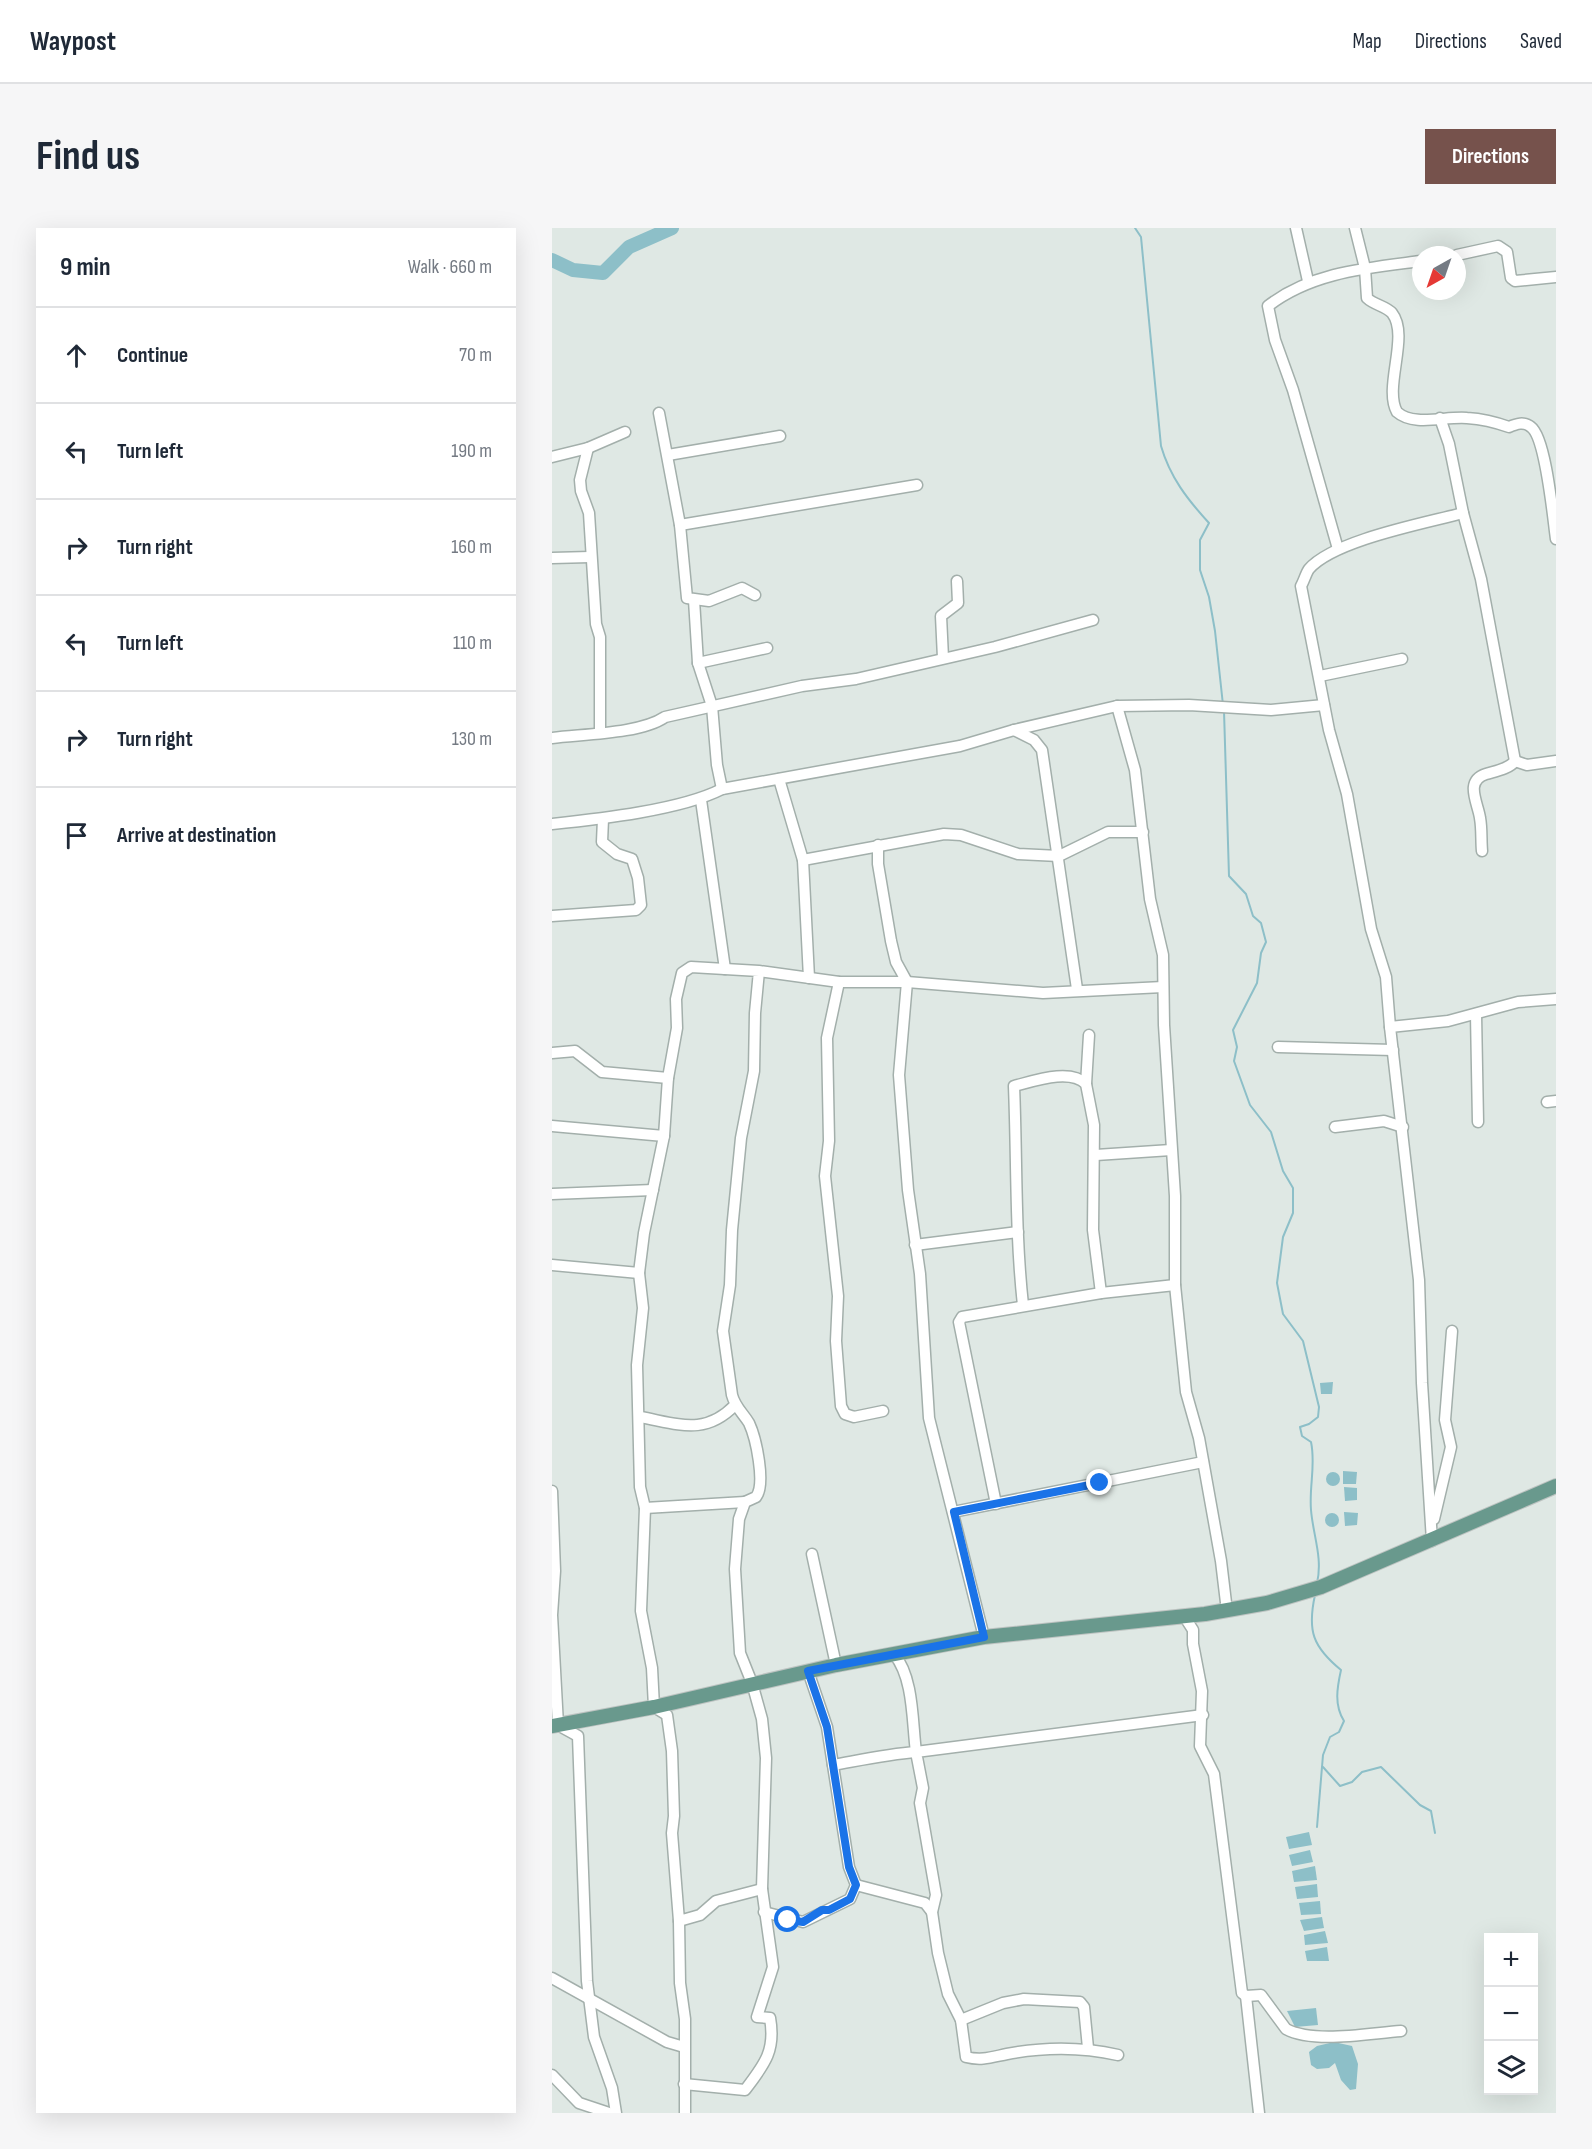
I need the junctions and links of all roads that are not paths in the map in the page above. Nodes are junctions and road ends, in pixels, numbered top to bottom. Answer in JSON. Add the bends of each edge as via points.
{"nodes":[{"id":1,"x":1296,"y":228,"type":"edge"},
{"id":2,"x":1355,"y":228,"type":"edge"},
{"id":3,"x":1466,"y":253,"type":"edge"},
{"id":4,"x":1412,"y":262,"type":"edge"},
{"id":5,"x":1365,"y":268,"type":"junction"},
{"id":6,"x":1556,"y":277,"type":"edge"},
{"id":7,"x":1308,"y":281,"type":"junction"},
{"id":8,"x":659,"y":413,"type":"dead end"},
{"id":9,"x":1440,"y":418,"type":"junction"},
{"id":10,"x":625,"y":432,"type":"dead end"},
{"id":11,"x":780,"y":436,"type":"dead end"},
{"id":12,"x":588,"y":448,"type":"junction"},
{"id":13,"x":668,"y":455,"type":"junction"},
{"id":14,"x":552,"y":457,"type":"edge"},
{"id":15,"x":917,"y":484,"type":"dead end"},
{"id":16,"x":1463,"y":513,"type":"junction"},
{"id":17,"x":680,"y":525,"type":"junction"},
{"id":18,"x":1556,"y":539,"type":"edge"},
{"id":19,"x":1338,"y":549,"type":"junction"},
{"id":20,"x":590,"y":557,"type":"junction"},
{"id":21,"x":552,"y":558,"type":"edge"},
{"id":22,"x":957,"y":581,"type":"dead end"},
{"id":23,"x":755,"y":595,"type":"dead end"},
{"id":24,"x":694,"y":600,"type":"junction"},
{"id":25,"x":1093,"y":620,"type":"dead end"},
{"id":26,"x":767,"y":648,"type":"dead end"},
{"id":27,"x":943,"y":658,"type":"junction"},
{"id":28,"x":1402,"y":660,"type":"dead end"},
{"id":29,"x":698,"y":663,"type":"junction"},
{"id":30,"x":1320,"y":676,"type":"junction"},
{"id":31,"x":1324,"y":705,"type":"junction"},
{"id":32,"x":712,"y":706,"type":"junction"},
{"id":33,"x":1118,"y":706,"type":"junction"},
{"id":34,"x":1014,"y":730,"type":"junction"},
{"id":35,"x":600,"y":732,"type":"junction"},
{"id":36,"x":552,"y":738,"type":"edge"},
{"id":37,"x":1515,"y":761,"type":"junction"},
{"id":38,"x":1556,"y":761,"type":"edge"},
{"id":39,"x":779,"y":779,"type":"junction"},
{"id":40,"x":722,"y":789,"type":"junction"},
{"id":41,"x":701,"y":800,"type":"junction"},
{"id":42,"x":603,"y":819,"type":"junction"},
{"id":43,"x":552,"y":824,"type":"edge"},
{"id":44,"x":1143,"y":832,"type":"junction"},
{"id":45,"x":878,"y":845,"type":"junction"},
{"id":46,"x":1482,"y":851,"type":"dead end"},
{"id":47,"x":1059,"y":856,"type":"junction"},
{"id":48,"x":803,"y":860,"type":"junction"},
{"id":49,"x":552,"y":916,"type":"edge"},
{"id":50,"x":725,"y":969,"type":"junction"},
{"id":51,"x":759,"y":970,"type":"junction"},
{"id":52,"x":809,"y":978,"type":"junction"},
{"id":53,"x":839,"y":982,"type":"junction"},
{"id":54,"x":907,"y":982,"type":"junction"},
{"id":55,"x":1163,"y":987,"type":"junction"},
{"id":56,"x":1077,"y":989,"type":"junction"},
{"id":57,"x":1556,"y":999,"type":"edge"},
{"id":58,"x":1476,"y":1014,"type":"junction"},
{"id":59,"x":1390,"y":1027,"type":"junction"},
{"id":60,"x":1089,"y":1035,"type":"dead end"},
{"id":61,"x":1278,"y":1047,"type":"dead end"},
{"id":62,"x":1393,"y":1050,"type":"junction"},
{"id":63,"x":552,"y":1053,"type":"edge"},
{"id":64,"x":668,"y":1078,"type":"junction"},
{"id":65,"x":1086,"y":1084,"type":"junction"},
{"id":66,"x":1478,"y":1122,"type":"dead end"},
{"id":67,"x":552,"y":1126,"type":"edge"},
{"id":68,"x":1335,"y":1127,"type":"dead end"},
{"id":69,"x":1403,"y":1127,"type":"junction"},
{"id":70,"x":664,"y":1136,"type":"junction"},
{"id":71,"x":1171,"y":1150,"type":"junction"},
{"id":72,"x":1096,"y":1155,"type":"junction"},
{"id":73,"x":653,"y":1190,"type":"junction"},
{"id":74,"x":552,"y":1194,"type":"edge"},
{"id":75,"x":1018,"y":1232,"type":"junction"},
{"id":76,"x":915,"y":1245,"type":"junction"},
{"id":77,"x":552,"y":1265,"type":"edge"},
{"id":78,"x":639,"y":1273,"type":"junction"},
{"id":79,"x":1175,"y":1285,"type":"junction"},
{"id":80,"x":1101,"y":1293,"type":"junction"},
{"id":81,"x":1023,"y":1305,"type":"junction"},
{"id":82,"x":1452,"y":1331,"type":"dead end"},
{"id":83,"x":735,"y":1405,"type":"junction"},
{"id":84,"x":882,"y":1411,"type":"dead end"},
{"id":85,"x":640,"y":1417,"type":"junction"},
{"id":86,"x":1203,"y":1462,"type":"junction"},
{"id":87,"x":1556,"y":1486,"type":"edge"},
{"id":88,"x":552,"y":1491,"type":"edge"},
{"id":89,"x":745,"y":1502,"type":"junction"},
{"id":90,"x":996,"y":1504,"type":"junction"},
{"id":91,"x":645,"y":1508,"type":"junction"},
{"id":92,"x":954,"y":1512,"type":"junction"},
{"id":93,"x":1431,"y":1534,"type":"junction"},
{"id":94,"x":812,"y":1554,"type":"dead end"},
{"id":95,"x":1227,"y":1611,"type":"junction"},
{"id":96,"x":1205,"y":1614,"type":"junction"},
{"id":97,"x":552,"y":1615,"type":"edge"},
{"id":98,"x":1184,"y":1616,"type":"junction"},
{"id":99,"x":1193,"y":1630,"type":"junction"},
{"id":100,"x":984,"y":1637,"type":"junction"},
{"id":101,"x":894,"y":1654,"type":"junction"},
{"id":102,"x":836,"y":1665,"type":"junction"},
{"id":103,"x":808,"y":1671,"type":"junction"},
{"id":104,"x":752,"y":1683,"type":"junction"},
{"id":105,"x":654,"y":1707,"type":"junction"},
{"id":106,"x":1203,"y":1715,"type":"junction"},
{"id":107,"x":555,"y":1725,"type":"edge"},
{"id":108,"x":916,"y":1752,"type":"junction"},
{"id":109,"x":833,"y":1765,"type":"junction"},
{"id":110,"x":856,"y":1885,"type":"junction"},
{"id":111,"x":762,"y":1889,"type":"junction"},
{"id":112,"x":764,"y":1912,"type":"junction"},
{"id":113,"x":932,"y":1912,"type":"junction"},
{"id":114,"x":680,"y":1921,"type":"junction"},
{"id":115,"x":552,"y":1978,"type":"edge"},
{"id":116,"x":1246,"y":1996,"type":"junction"},
{"id":117,"x":590,"y":2000,"type":"junction"},
{"id":118,"x":961,"y":2019,"type":"junction"},
{"id":119,"x":1401,"y":2031,"type":"dead end"},
{"id":120,"x":684,"y":2047,"type":"junction"},
{"id":121,"x":1088,"y":2048,"type":"junction"},
{"id":122,"x":1118,"y":2055,"type":"dead end"},
{"id":123,"x":552,"y":2075,"type":"edge"},
{"id":124,"x":684,"y":2084,"type":"junction"},
{"id":125,"x":609,"y":2113,"type":"edge"},
{"id":126,"x":616,"y":2113,"type":"edge"},
{"id":127,"x":685,"y":2113,"type":"edge"},
{"id":128,"x":1259,"y":2113,"type":"edge"}],
"edges":[{"from":1,"to":7,"type":"street"},
{"from":2,"to":5,"type":"street"},
{"from":3,"to":6,"type":"street","via":[[1498,246],[1507,252],[1511,278],[1515,281]]},
{"from":4,"to":5,"type":"street"},
{"from":5,"to":7,"type":"street"},
{"from":5,"to":9,"type":"street","via":[[1367,298],[1394,317],[1398,339],[1392,404],[1402,417]]},
{"from":7,"to":19,"type":"street","via":[[1268,306]]},
{"from":8,"to":13,"type":"street"},
{"from":9,"to":16,"type":"street"},
{"from":9,"to":18,"type":"street","via":[[1497,421],[1509,427],[1529,424],[1545,464]]},
{"from":10,"to":12,"type":"street"},
{"from":11,"to":13,"type":"street"},
{"from":12,"to":14,"type":"street"},
{"from":12,"to":20,"type":"street","via":[[580,480],[589,513]]},
{"from":13,"to":17,"type":"street"},
{"from":15,"to":17,"type":"street"},
{"from":16,"to":19,"type":"street"},
{"from":16,"to":37,"type":"street","via":[[1481,579]]},
{"from":17,"to":24,"type":"street","via":[[687,598]]},
{"from":19,"to":30,"type":"street","via":[[1309,569],[1301,586]]},
{"from":20,"to":21,"type":"street"},
{"from":20,"to":35,"type":"street","via":[[600,637]]},
{"from":22,"to":27,"type":"street","via":[[958,603],[941,616]]},
{"from":23,"to":24,"type":"street","via":[[742,588],[709,601]]},
{"from":24,"to":29,"type":"street"},
{"from":25,"to":27,"type":"street"},
{"from":26,"to":29,"type":"street"},
{"from":27,"to":32,"type":"street","via":[[859,683],[802,686]]},
{"from":28,"to":30,"type":"street"},
{"from":29,"to":32,"type":"street"},
{"from":30,"to":31,"type":"street"},
{"from":31,"to":33,"type":"street","via":[[1272,710]]},
{"from":31,"to":59,"type":"street","via":[[1347,794],[1371,929],[1386,977]]},
{"from":32,"to":35,"type":"street","via":[[631,730]]},
{"from":32,"to":40,"type":"street"},
{"from":33,"to":34,"type":"street"},
{"from":33,"to":44,"type":"street","via":[[1135,770]]},
{"from":34,"to":39,"type":"street","via":[[960,746]]},
{"from":34,"to":47,"type":"street","via":[[1034,740],[1042,750]]},
{"from":35,"to":36,"type":"street"},
{"from":37,"to":38,"type":"street","via":[[1527,765]]},
{"from":37,"to":46,"type":"street","via":[[1475,782],[1473,797],[1480,818]]},
{"from":39,"to":40,"type":"street"},
{"from":39,"to":48,"type":"street"},
{"from":40,"to":41,"type":"street"},
{"from":41,"to":42,"type":"street"},
{"from":41,"to":50,"type":"street"},
{"from":42,"to":43,"type":"street"},
{"from":42,"to":49,"type":"street","via":[[602,842],[617,854],[632,859],[641,905],[636,910]]},
{"from":44,"to":47,"type":"street","via":[[1108,832]]},
{"from":44,"to":55,"type":"street","via":[[1150,899],[1163,955]]},
{"from":45,"to":47,"type":"street","via":[[953,834],[1018,854]]},
{"from":45,"to":48,"type":"street"},
{"from":45,"to":54,"type":"street","via":[[891,941]]},
{"from":47,"to":56,"type":"street"},
{"from":48,"to":52,"type":"street"},
{"from":50,"to":51,"type":"street"},
{"from":50,"to":64,"type":"street","via":[[691,967],[682,973]]},
{"from":51,"to":52,"type":"street"},
{"from":51,"to":83,"type":"street","via":[[754,1071],[741,1138],[723,1331]]},
{"from":52,"to":53,"type":"street"},
{"from":53,"to":54,"type":"street"},
{"from":53,"to":84,"type":"street","via":[[827,1038],[829,1141],[825,1176],[838,1296],[836,1341],[841,1406],[845,1414],[854,1417]]},
{"from":54,"to":56,"type":"street","via":[[1043,993]]},
{"from":54,"to":76,"type":"street","via":[[899,1075]]},
{"from":55,"to":56,"type":"street"},
{"from":55,"to":71,"type":"street"},
{"from":57,"to":58,"type":"street","via":[[1518,1002]]},
{"from":58,"to":59,"type":"street"},
{"from":58,"to":66,"type":"street"},
{"from":59,"to":62,"type":"street"},
{"from":60,"to":65,"type":"street"},
{"from":61,"to":62,"type":"street"},
{"from":62,"to":69,"type":"street"},
{"from":63,"to":64,"type":"street","via":[[575,1051],[602,1072]]},
{"from":64,"to":70,"type":"street"},
{"from":65,"to":72,"type":"street"},
{"from":65,"to":75,"type":"street","via":[[1073,1077],[1014,1086]]},
{"from":67,"to":70,"type":"street"},
{"from":68,"to":69,"type":"street","via":[[1384,1121]]},
{"from":69,"to":93,"type":"street","via":[[1419,1280]]},
{"from":70,"to":73,"type":"street"},
{"from":71,"to":72,"type":"street"},
{"from":71,"to":79,"type":"street"},
{"from":72,"to":80,"type":"street","via":[[1093,1230]]},
{"from":73,"to":74,"type":"street"},
{"from":73,"to":78,"type":"street"},
{"from":75,"to":76,"type":"street"},
{"from":75,"to":81,"type":"street"},
{"from":76,"to":92,"type":"street","via":[[929,1418]]},
{"from":77,"to":78,"type":"street"},
{"from":78,"to":85,"type":"street","via":[[643,1308],[637,1365]]},
{"from":79,"to":80,"type":"street"},
{"from":79,"to":86,"type":"street","via":[[1186,1392]]},
{"from":80,"to":81,"type":"street"},
{"from":81,"to":90,"type":"street","via":[[968,1314],[959,1322]]},
{"from":82,"to":93,"type":"street","via":[[1445,1420],[1451,1447]]},
{"from":83,"to":85,"type":"street","via":[[716,1421],[697,1426]]},
{"from":83,"to":89,"type":"street","via":[[748,1422],[758,1455],[759,1493]]},
{"from":85,"to":91,"type":"street","via":[[639,1487]]},
{"from":86,"to":90,"type":"street"},
{"from":86,"to":95,"type":"street"},
{"from":87,"to":93,"type":"main road"},
{"from":88,"to":97,"type":"street"},
{"from":89,"to":91,"type":"street"},
{"from":89,"to":104,"type":"street","via":[[739,1519],[735,1569],[740,1653]]},
{"from":90,"to":92,"type":"street"},
{"from":91,"to":105,"type":"street","via":[[641,1611],[652,1668]]},
{"from":92,"to":100,"type":"street"},
{"from":93,"to":95,"type":"main road","via":[[1321,1587]]},
{"from":94,"to":102,"type":"street"},
{"from":95,"to":96,"type":"main road"},
{"from":96,"to":98,"type":"main road"},
{"from":96,"to":99,"type":"street"},
{"from":97,"to":107,"type":"street"},
{"from":98,"to":99,"type":"street"},
{"from":98,"to":100,"type":"main road"},
{"from":99,"to":106,"type":"street"},
{"from":100,"to":101,"type":"main road"},
{"from":101,"to":102,"type":"main road"},
{"from":101,"to":108,"type":"street","via":[[902,1663],[910,1698]]},
{"from":102,"to":103,"type":"main road"},
{"from":103,"to":104,"type":"main road"},
{"from":103,"to":109,"type":"street","via":[[827,1727]]},
{"from":104,"to":105,"type":"main road"},
{"from":104,"to":111,"type":"street","via":[[762,1719],[767,1768]]},
{"from":105,"to":107,"type":"main road"},
{"from":105,"to":114,"type":"street","via":[[667,1715],[672,1751],[672,1833]]},
{"from":106,"to":108,"type":"street"},
{"from":106,"to":116,"type":"street","via":[[1200,1746],[1214,1774],[1242,1993]]},
{"from":107,"to":117,"type":"street","via":[[578,1736]]},
{"from":108,"to":109,"type":"street"},
{"from":108,"to":113,"type":"street","via":[[923,1788],[920,1803],[936,1895]]},
{"from":109,"to":110,"type":"street","via":[[849,1867]]},
{"from":110,"to":112,"type":"street","via":[[850,1899],[803,1922]]},
{"from":110,"to":113,"type":"street","via":[[925,1904]]},
{"from":111,"to":112,"type":"street"},
{"from":111,"to":114,"type":"street","via":[[716,1901],[700,1915]]},
{"from":112,"to":124,"type":"street","via":[[773,1955],[758,2017],[770,2018],[773,2037],[766,2062],[745,2090]]},
{"from":113,"to":118,"type":"street","via":[[948,1994]]},
{"from":114,"to":120,"type":"street"},
{"from":115,"to":117,"type":"street"},
{"from":116,"to":119,"type":"street","via":[[1262,1995],[1286,2029],[1311,2036]]},
{"from":116,"to":128,"type":"street"},
{"from":117,"to":120,"type":"street","via":[[667,2042]]},
{"from":117,"to":126,"type":"street","via":[[594,2037],[612,2088]]},
{"from":118,"to":121,"type":"street","via":[[966,2057],[982,2061],[1007,2054]]},
{"from":118,"to":121,"type":"street","via":[[1024,1999],[1080,2002],[1084,2007]]},
{"from":120,"to":124,"type":"street"},
{"from":121,"to":122,"type":"street"},
{"from":123,"to":125,"type":"street","via":[[579,2103]]},
{"from":124,"to":127,"type":"street"}]}
